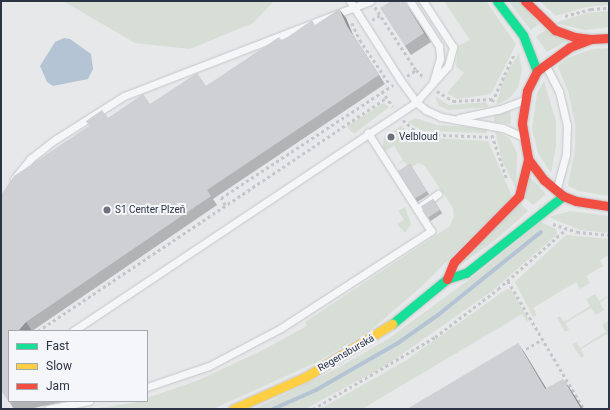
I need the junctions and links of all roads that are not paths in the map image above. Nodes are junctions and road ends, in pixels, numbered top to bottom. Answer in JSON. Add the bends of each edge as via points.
{"nodes":[{"id":1,"x":370,"y":1,"type":"edge"},
{"id":2,"x":410,"y":1,"type":"edge"},
{"id":3,"x":423,"y":1,"type":"edge"},
{"id":4,"x":497,"y":1,"type":"edge"},
{"id":5,"x":525,"y":1,"type":"edge"},
{"id":6,"x":352,"y":4,"type":"edge"},
{"id":7,"x":609,"y":38,"type":"edge"},
{"id":8,"x":592,"y":39,"type":"junction"},
{"id":9,"x":526,"y":41,"type":"junction"},
{"id":10,"x":546,"y":65,"type":"junction"},
{"id":11,"x":537,"y":71,"type":"junction"},
{"id":12,"x":432,"y":84,"type":"junction"},
{"id":13,"x":524,"y":100,"type":"junction"},
{"id":14,"x":416,"y":102,"type":"junction"},
{"id":15,"x":453,"y":119,"type":"junction"},
{"id":16,"x":368,"y":133,"type":"junction"},
{"id":17,"x":523,"y":137,"type":"junction"},
{"id":18,"x":528,"y":160,"type":"junction"},
{"id":19,"x":7,"y":188,"type":"edge"},
{"id":20,"x":560,"y":193,"type":"junction"},
{"id":21,"x":438,"y":194,"type":"dead end"},
{"id":22,"x":609,"y":206,"type":"edge"},
{"id":23,"x":417,"y":209,"type":"junction"},
{"id":24,"x":447,"y":279,"type":"junction"},
{"id":25,"x":74,"y":330,"type":"edge"},
{"id":26,"x":148,"y":387,"type":"edge"},
{"id":27,"x":85,"y":402,"type":"edge"},
{"id":28,"x":48,"y":409,"type":"edge"},
{"id":29,"x":233,"y":409,"type":"edge"}],
"edges":[{"from":1,"to":6,"type":"lane"},
{"from":2,"to":12,"type":"lane","via":[[439,46],[440,58]]},
{"from":3,"to":12,"type":"lane","via":[[453,47],[448,66]]},
{"from":4,"to":9,"type":"main road"},
{"from":5,"to":8,"type":"main road","via":[[556,30],[574,37]]},
{"from":6,"to":14,"type":"lane"},
{"from":6,"to":19,"type":"lane","via":[[336,14],[124,96],[56,139],[30,159]]},
{"from":7,"to":8,"type":"main road"},
{"from":8,"to":10,"type":"main road","via":[[564,50]]},
{"from":9,"to":10,"type":"lane"},
{"from":9,"to":11,"type":"main road"},
{"from":10,"to":11,"type":"main road"},
{"from":10,"to":20,"type":"lane","via":[[559,91],[567,125]]},
{"from":11,"to":13,"type":"main road"},
{"from":12,"to":14,"type":"lane"},
{"from":13,"to":15,"type":"lane","via":[[498,110]]},
{"from":13,"to":17,"type":"main road"},
{"from":14,"to":15,"type":"lane","via":[[433,115]]},
{"from":14,"to":16,"type":"lane"},
{"from":15,"to":17,"type":"lane","via":[[490,124]]},
{"from":16,"to":23,"type":"lane"},
{"from":16,"to":25,"type":"lane"},
{"from":17,"to":18,"type":"main road"},
{"from":18,"to":20,"type":"main road"},
{"from":18,"to":24,"type":"main road","name":"Regensburská","via":[[519,196],[454,262]]},
{"from":20,"to":22,"type":"main road","via":[[587,205]]},
{"from":20,"to":24,"type":"main road","name":"Regensburská","via":[[466,274]]},
{"from":21,"to":23,"type":"lane"},
{"from":23,"to":26,"type":"lane","via":[[431,231],[281,328],[209,366]]},
{"from":24,"to":29,"type":"main road","name":"Regensburská","via":[[404,316],[359,346],[307,376]]},
{"from":27,"to":28,"type":"lane"}]}
